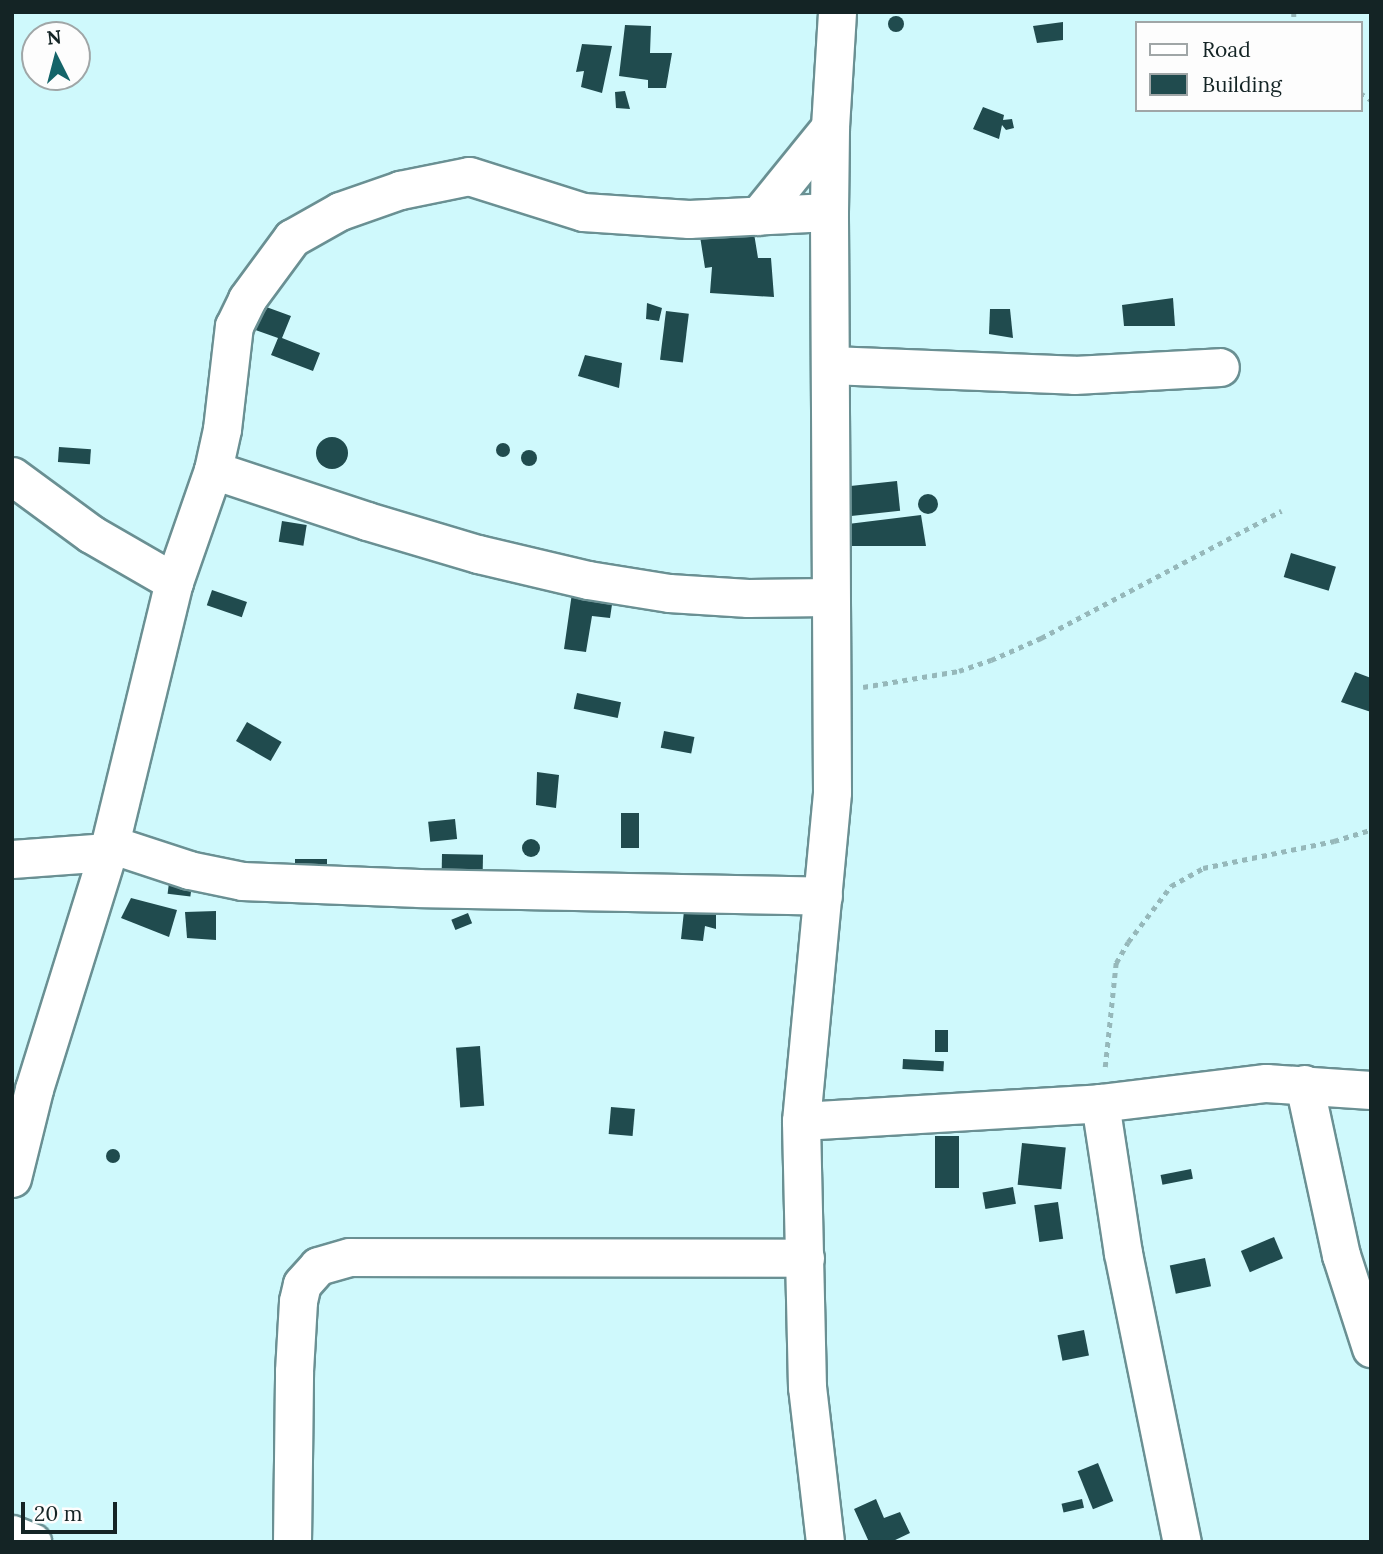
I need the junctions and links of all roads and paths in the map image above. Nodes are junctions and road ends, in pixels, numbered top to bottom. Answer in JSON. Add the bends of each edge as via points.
{"nodes":[{"id":1,"x":837,"y":12,"type":"edge"},
{"id":2,"x":830,"y":127,"type":"junction"},
{"id":3,"x":830,"y":212,"type":"junction"},
{"id":4,"x":758,"y":216,"type":"junction"},
{"id":5,"x":830,"y":365,"type":"junction"},
{"id":6,"x":1220,"y":367,"type":"dead end"},
{"id":7,"x":213,"y":470,"type":"junction"},
{"id":8,"x":12,"y":477,"type":"edge"},
{"id":9,"x":1281,"y":511,"type":"dead end"},
{"id":10,"x":174,"y":582,"type":"junction"},
{"id":11,"x":829,"y":597,"type":"junction"},
{"id":12,"x":831,"y":692,"type":"junction"},
{"id":13,"x":1371,"y":830,"type":"edge"},
{"id":14,"x":109,"y":848,"type":"junction"},
{"id":15,"x":12,"y":859,"type":"edge"},
{"id":16,"x":823,"y":896,"type":"junction"},
{"id":17,"x":1304,"y":1084,"type":"junction"},
{"id":18,"x":1371,"y":1090,"type":"edge"},
{"id":19,"x":1100,"y":1103,"type":"junction"},
{"id":20,"x":802,"y":1121,"type":"junction"},
{"id":21,"x":12,"y":1178,"type":"edge"},
{"id":22,"x":805,"y":1258,"type":"junction"},
{"id":23,"x":1371,"y":1348,"type":"edge"},
{"id":24,"x":12,"y":1534,"type":"edge"},
{"id":25,"x":32,"y":1542,"type":"edge"},
{"id":26,"x":292,"y":1542,"type":"edge"},
{"id":27,"x":825,"y":1542,"type":"edge"},
{"id":28,"x":1182,"y":1542,"type":"edge"}],
"edges":[{"from":1,"to":2,"type":"street"},
{"from":2,"to":3,"type":"street"},
{"from":2,"to":4,"type":"street"},
{"from":3,"to":4,"type":"street"},
{"from":3,"to":5,"type":"street"},
{"from":4,"to":7,"type":"street","via":[[689,219],[583,212],[468,176],[400,190],[340,211],[292,238],[247,299],[234,326]]},
{"from":5,"to":6,"type":"street","via":[[1074,375]]},
{"from":5,"to":11,"type":"street"},
{"from":7,"to":10,"type":"street"},
{"from":7,"to":11,"type":"street","via":[[367,522],[588,580],[682,594]]},
{"from":8,"to":10,"type":"street","via":[[91,534]]},
{"from":9,"to":12,"type":"path","via":[[992,660],[959,671]]},
{"from":10,"to":14,"type":"street"},
{"from":11,"to":12,"type":"street"},
{"from":12,"to":16,"type":"street","via":[[832,792]]},
{"from":13,"to":19,"type":"path","via":[[1203,868],[1171,886],[1116,963]]},
{"from":14,"to":15,"type":"street"},
{"from":14,"to":16,"type":"street","via":[[242,881]]},
{"from":14,"to":21,"type":"street","via":[[34,1089]]},
{"from":16,"to":20,"type":"street"},
{"from":17,"to":18,"type":"street"},
{"from":17,"to":19,"type":"street","via":[[1239,1084]]},
{"from":17,"to":23,"type":"street","via":[[1340,1255]]},
{"from":19,"to":20,"type":"street"},
{"from":19,"to":28,"type":"street","via":[[1123,1253]]},
{"from":20,"to":22,"type":"street"},
{"from":22,"to":26,"type":"street","via":[[350,1257],[318,1266],[302,1284],[298,1301]]},
{"from":22,"to":27,"type":"street","via":[[807,1387]]},
{"from":24,"to":25,"type":"street"}]}
